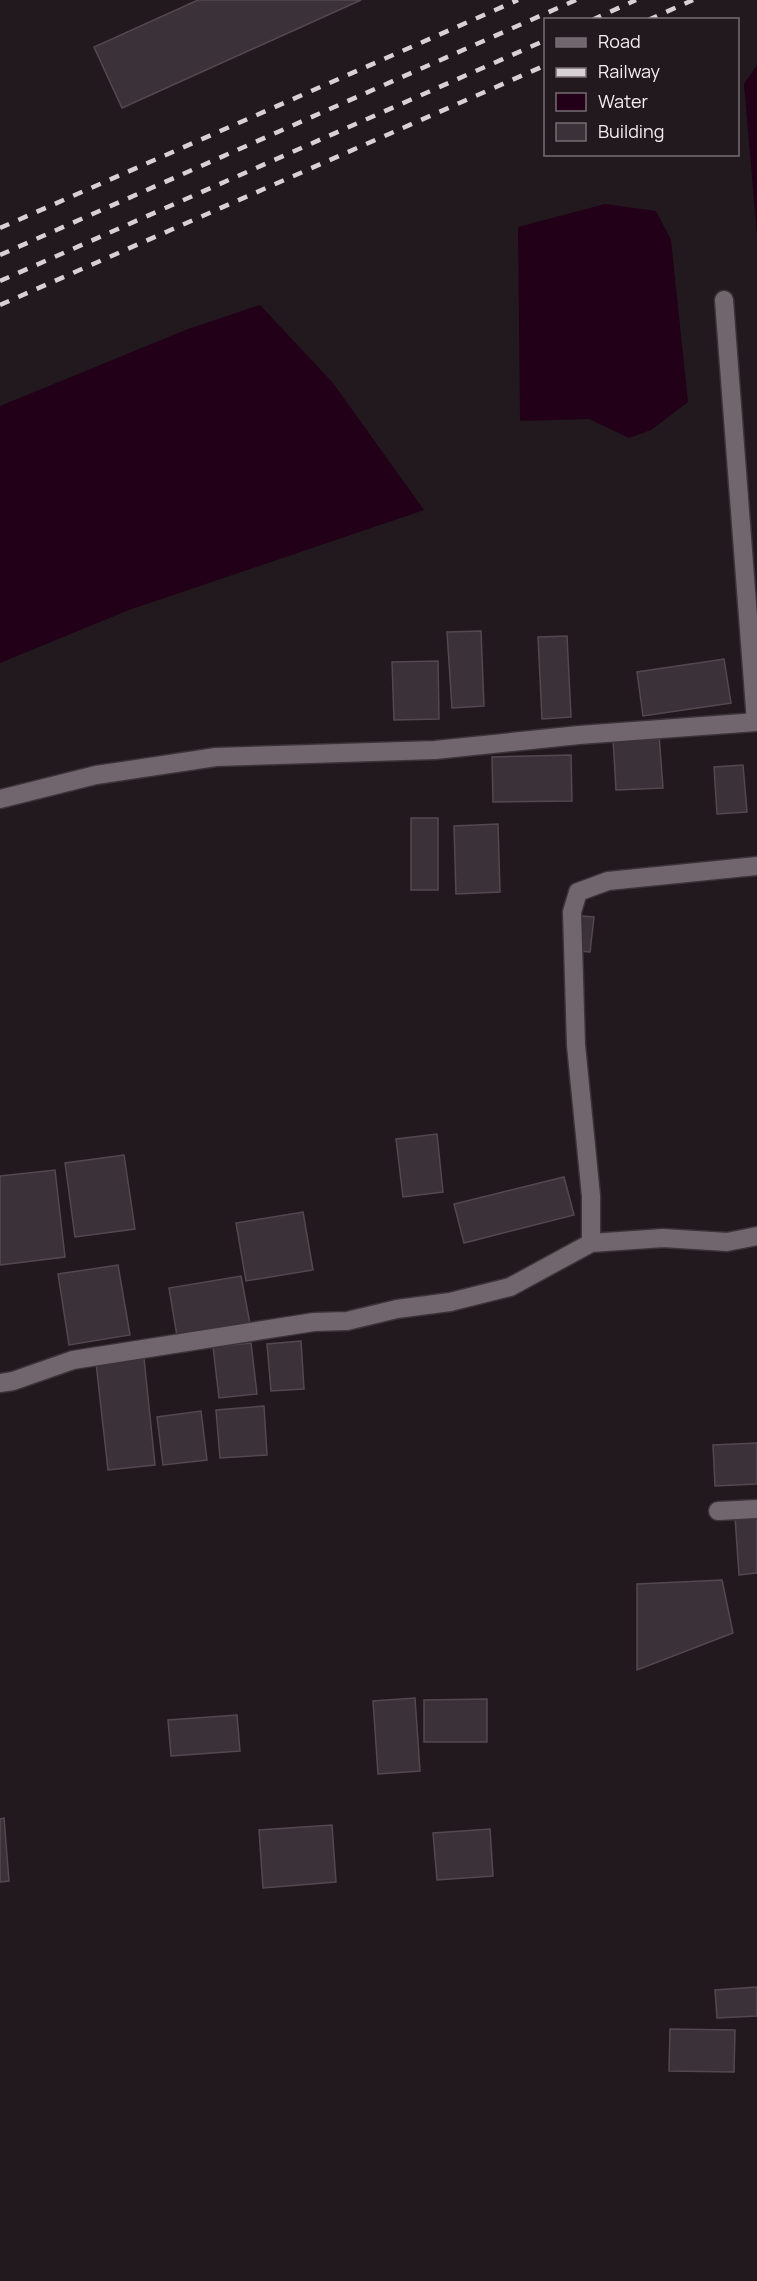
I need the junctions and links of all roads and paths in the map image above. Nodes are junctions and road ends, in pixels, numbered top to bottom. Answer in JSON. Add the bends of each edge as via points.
{"nodes":[{"id":1,"x":723,"y":300,"type":"dead end"},
{"id":2,"x":757,"y":722,"type":"edge"},
{"id":3,"x":0,"y":799,"type":"edge"},
{"id":4,"x":757,"y":866,"type":"edge"},
{"id":5,"x":757,"y":1236,"type":"edge"},
{"id":6,"x":591,"y":1243,"type":"junction"},
{"id":7,"x":0,"y":1383,"type":"edge"},
{"id":8,"x":757,"y":1509,"type":"edge"},
{"id":9,"x":718,"y":1511,"type":"dead end"}],
"edges":[{"from":1,"to":2,"type":"street"},
{"from":2,"to":3,"type":"street","via":[[435,750],[216,757],[96,775]]},
{"from":4,"to":6,"type":"street","via":[[608,881],[578,892],[572,912],[576,1045],[591,1196]]},
{"from":5,"to":6,"type":"street","via":[[727,1242],[663,1238]]},
{"from":6,"to":7,"type":"street","via":[[510,1287],[450,1302],[74,1360]]},
{"from":8,"to":9,"type":"street"}]}
